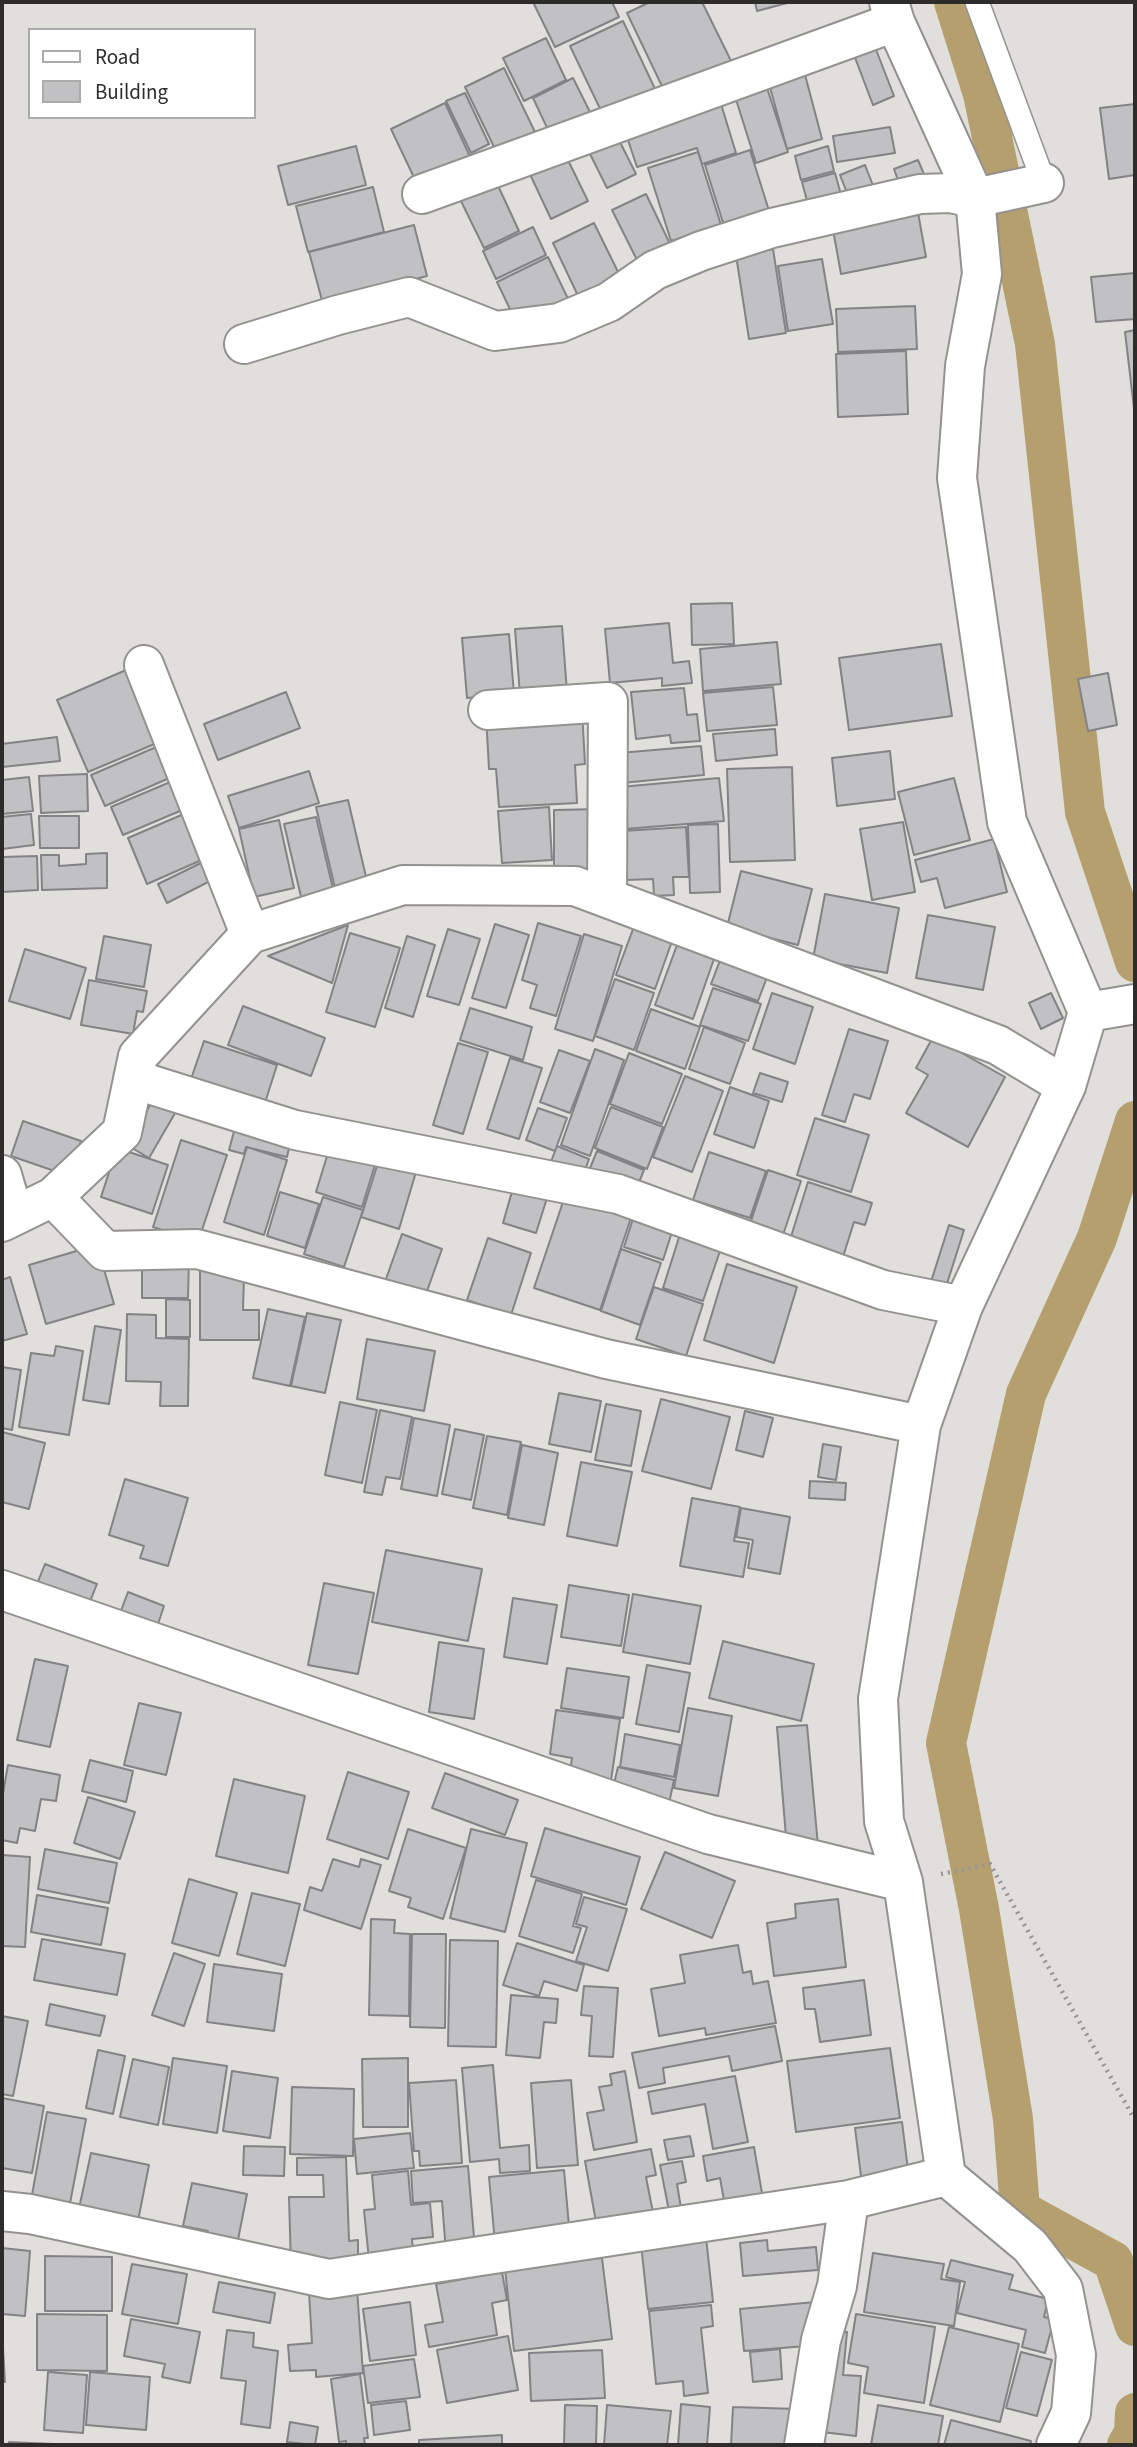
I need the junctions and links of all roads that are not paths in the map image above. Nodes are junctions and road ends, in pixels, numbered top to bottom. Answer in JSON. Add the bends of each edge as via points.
{"nodes":[{"id":1,"x":977,"y":2,"type":"edge"},
{"id":2,"x":892,"y":12,"type":"edge"},
{"id":3,"x":1044,"y":183,"type":"joint"},
{"id":4,"x":422,"y":194,"type":"dead end"},
{"id":5,"x":975,"y":198,"type":"junction"},
{"id":6,"x":244,"y":344,"type":"dead end"},
{"id":7,"x":144,"y":665,"type":"dead end"},
{"id":8,"x":488,"y":710,"type":"dead end"},
{"id":9,"x":607,"y":898,"type":"junction"},
{"id":10,"x":250,"y":934,"type":"junction"},
{"id":11,"x":1135,"y":1004,"type":"edge"},
{"id":12,"x":1088,"y":1012,"type":"junction"},
{"id":13,"x":133,"y":1079,"type":"junction"},
{"id":14,"x":1066,"y":1086,"type":"junction"},
{"id":15,"x":2,"y":1175,"type":"edge"},
{"id":16,"x":53,"y":1197,"type":"junction"},
{"id":17,"x":8,"y":1219,"type":"edge"},
{"id":18,"x":963,"y":1306,"type":"junction"},
{"id":19,"x":922,"y":1424,"type":"junction"},
{"id":20,"x":2,"y":1590,"type":"edge"},
{"id":21,"x":902,"y":1882,"type":"junction"},
{"id":22,"x":946,"y":2176,"type":"junction"},
{"id":23,"x":849,"y":2200,"type":"junction"},
{"id":24,"x":2,"y":2211,"type":"edge"},
{"id":25,"x":804,"y":2445,"type":"edge"},
{"id":26,"x":1056,"y":2445,"type":"edge"}],
"edges":[{"from":1,"to":3,"type":"lane"},
{"from":2,"to":4,"type":"street"},
{"from":2,"to":5,"type":"street"},
{"from":3,"to":5,"type":"street"},
{"from":5,"to":6,"type":"street","via":[[920,194],[772,228],[655,270],[609,302],[559,323],[495,331],[409,298]]},
{"from":5,"to":12,"type":"street","via":[[982,274],[965,366],[957,478],[1007,822]]},
{"from":7,"to":10,"type":"street"},
{"from":8,"to":9,"type":"street","via":[[608,702]]},
{"from":9,"to":10,"type":"street","via":[[575,886],[403,885]]},
{"from":9,"to":14,"type":"street","via":[[998,1045]]},
{"from":10,"to":13,"type":"street","via":[[138,1056]]},
{"from":11,"to":12,"type":"street"},
{"from":12,"to":14,"type":"street"},
{"from":13,"to":16,"type":"street","via":[[122,1132]]},
{"from":13,"to":18,"type":"street","via":[[295,1130],[618,1194],[883,1290]]},
{"from":14,"to":18,"type":"street"},
{"from":15,"to":17,"type":"street"},
{"from":16,"to":17,"type":"street"},
{"from":16,"to":19,"type":"street","via":[[105,1251],[197,1249],[606,1359]]},
{"from":18,"to":19,"type":"street"},
{"from":19,"to":21,"type":"street","via":[[878,1699],[884,1821]]},
{"from":20,"to":21,"type":"street","via":[[708,1834]]},
{"from":21,"to":22,"type":"street"},
{"from":22,"to":23,"type":"street"},
{"from":22,"to":26,"type":"street","via":[[1030,2246],[1063,2289],[1076,2355],[1071,2413]]},
{"from":23,"to":24,"type":"street","via":[[329,2279]]},
{"from":23,"to":25,"type":"street","via":[[837,2286],[821,2340]]}]}
